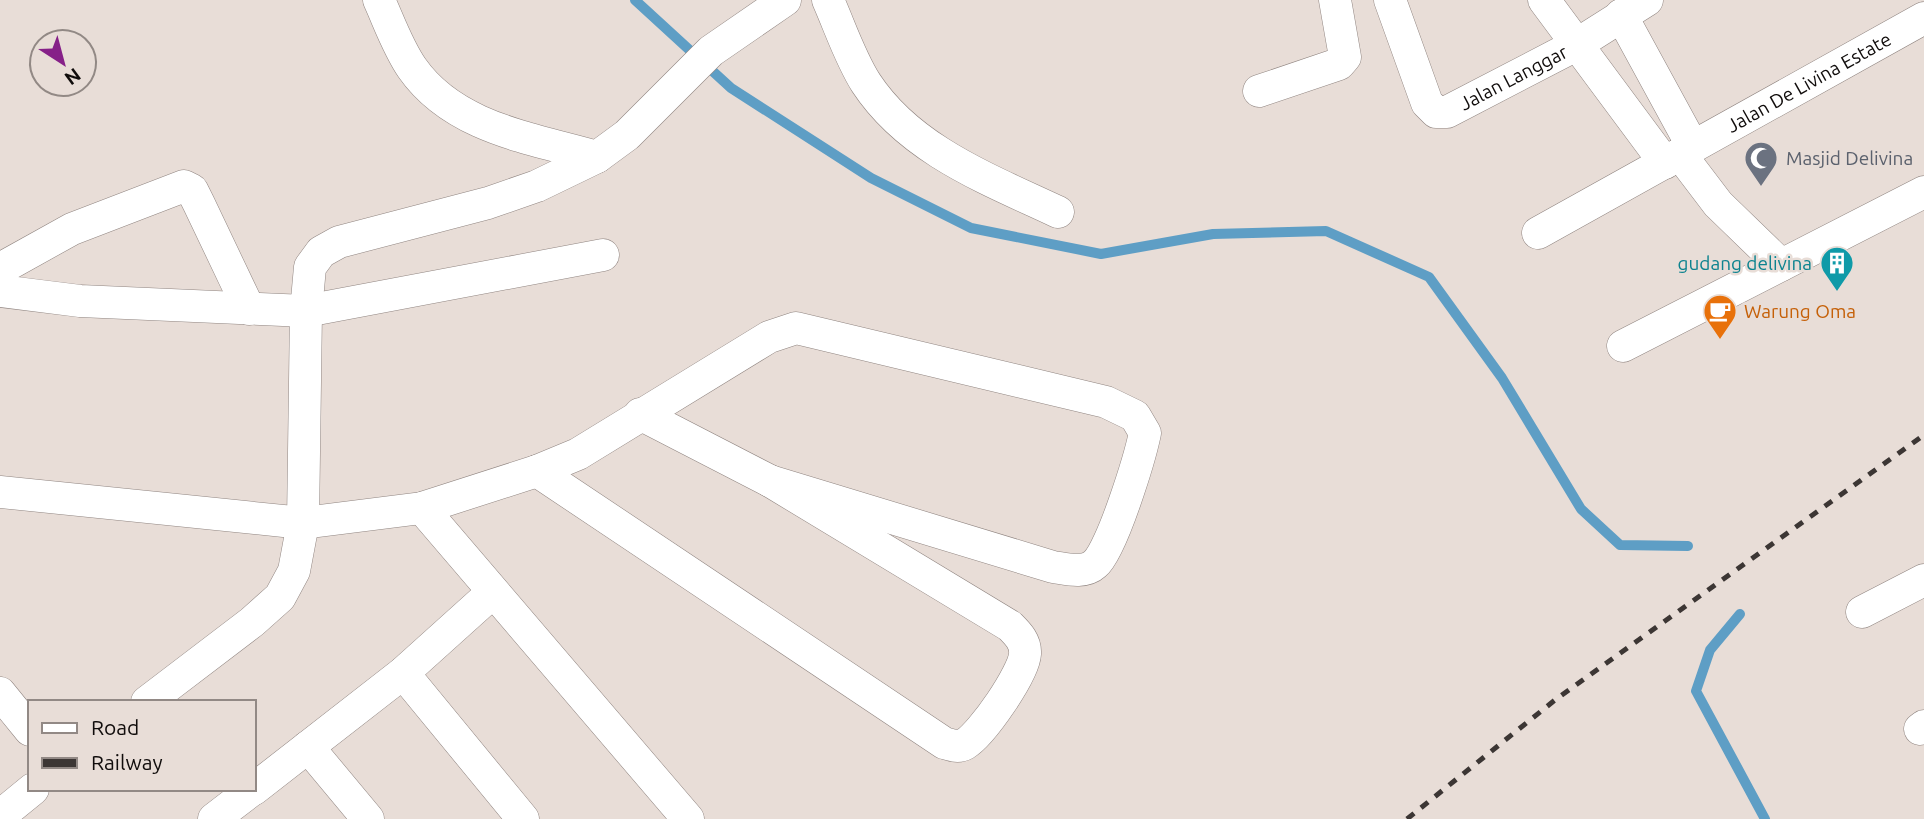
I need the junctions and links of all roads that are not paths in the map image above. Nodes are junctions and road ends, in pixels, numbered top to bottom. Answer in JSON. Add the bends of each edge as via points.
{"nodes":[{"id":1,"x":379,"y":0,"type":"edge"},
{"id":2,"x":785,"y":0,"type":"edge"},
{"id":3,"x":828,"y":0,"type":"edge"},
{"id":4,"x":1335,"y":0,"type":"edge"},
{"id":5,"x":1390,"y":0,"type":"edge"},
{"id":6,"x":1544,"y":0,"type":"edge"},
{"id":7,"x":1634,"y":7,"type":"edge"},
{"id":8,"x":1924,"y":18,"type":"edge"},
{"id":9,"x":1576,"y":46,"type":"junction"},
{"id":10,"x":1259,"y":91,"type":"dead end"},
{"id":11,"x":1679,"y":154,"type":"junction"},
{"id":12,"x":597,"y":157,"type":"junction"},
{"id":13,"x":1924,"y":192,"type":"edge"},
{"id":14,"x":1058,"y":212,"type":"dead end"},
{"id":15,"x":1538,"y":233,"type":"dead end"},
{"id":16,"x":603,"y":255,"type":"dead end"},
{"id":17,"x":1781,"y":265,"type":"junction"},
{"id":18,"x":0,"y":269,"type":"edge"},
{"id":19,"x":0,"y":291,"type":"edge"},
{"id":20,"x":248,"y":309,"type":"junction"},
{"id":21,"x":306,"y":312,"type":"junction"},
{"id":22,"x":1623,"y":346,"type":"dead end"},
{"id":23,"x":640,"y":414,"type":"junction"},
{"id":24,"x":537,"y":471,"type":"junction"},
{"id":25,"x":770,"y":481,"type":"junction"},
{"id":26,"x":0,"y":492,"type":"edge"},
{"id":27,"x":422,"y":509,"type":"junction"},
{"id":28,"x":303,"y":523,"type":"junction"},
{"id":29,"x":1924,"y":580,"type":"edge"},
{"id":30,"x":493,"y":592,"type":"junction"},
{"id":31,"x":1862,"y":612,"type":"dead end"},
{"id":32,"x":403,"y":673,"type":"junction"},
{"id":33,"x":0,"y":693,"type":"edge"},
{"id":34,"x":150,"y":700,"type":"edge"},
{"id":35,"x":28,"y":728,"type":"edge"},
{"id":36,"x":308,"y":747,"type":"junction"},
{"id":37,"x":256,"y":787,"type":"edge"},
{"id":38,"x":31,"y":791,"type":"edge"},
{"id":39,"x":250,"y":791,"type":"edge"},
{"id":40,"x":0,"y":816,"type":"edge"},
{"id":41,"x":215,"y":819,"type":"edge"},
{"id":42,"x":368,"y":819,"type":"edge"},
{"id":43,"x":523,"y":819,"type":"edge"},
{"id":44,"x":688,"y":819,"type":"edge"}],
"edges":[{"from":1,"to":12,"type":"street","via":[[412,67],[455,110],[482,125]]},
{"from":2,"to":12,"type":"street","via":[[711,51],[627,135]]},
{"from":3,"to":14,"type":"street","via":[[865,82],[896,119],[932,149]]},
{"from":4,"to":10,"type":"street","via":[[1345,57],[1339,64]]},
{"from":5,"to":9,"type":"street","name":"Jalan Langgar","via":[[1427,103],[1436,112],[1447,112]]},
{"from":6,"to":9,"type":"street","name":"Jalan Langgar"},
{"from":7,"to":9,"type":"street"},
{"from":7,"to":11,"type":"street"},
{"from":8,"to":11,"type":"street","name":"Jalan De Livina Estate"},
{"from":9,"to":11,"type":"street"},
{"from":11,"to":15,"type":"street","name":"Jalan De Livina Estate"},
{"from":11,"to":17,"type":"street","via":[[1718,204]]},
{"from":12,"to":21,"type":"street","via":[[488,203],[338,242],[321,251],[310,267]]},
{"from":13,"to":17,"type":"street"},
{"from":16,"to":21,"type":"street"},
{"from":17,"to":22,"type":"street"},
{"from":18,"to":20,"type":"street","via":[[72,229],[184,186],[192,190]]},
{"from":19,"to":20,"type":"street","via":[[80,301]]},
{"from":20,"to":21,"type":"street"},
{"from":21,"to":28,"type":"street"},
{"from":23,"to":24,"type":"street","via":[[578,454]]},
{"from":23,"to":25,"type":"street"},
{"from":23,"to":25,"type":"street","via":[[769,337],[796,328],[1106,402],[1135,415],[1145,433],[1107,544],[1096,564],[1078,571]]},
{"from":24,"to":25,"type":"street","via":[[944,743],[957,747],[966,743],[981,729],[1019,673],[1026,653],[1022,639],[1010,626]]},
{"from":24,"to":27,"type":"street"},
{"from":26,"to":28,"type":"street"},
{"from":27,"to":28,"type":"street"},
{"from":27,"to":30,"type":"street"},
{"from":28,"to":34,"type":"street","via":[[294,571],[280,597]]},
{"from":29,"to":31,"type":"street"},
{"from":30,"to":32,"type":"street"},
{"from":30,"to":44,"type":"street"},
{"from":32,"to":36,"type":"street"},
{"from":32,"to":43,"type":"street"},
{"from":33,"to":35,"type":"street"},
{"from":36,"to":37,"type":"street"},
{"from":36,"to":42,"type":"street"},
{"from":38,"to":40,"type":"street"},
{"from":39,"to":41,"type":"street"}]}
